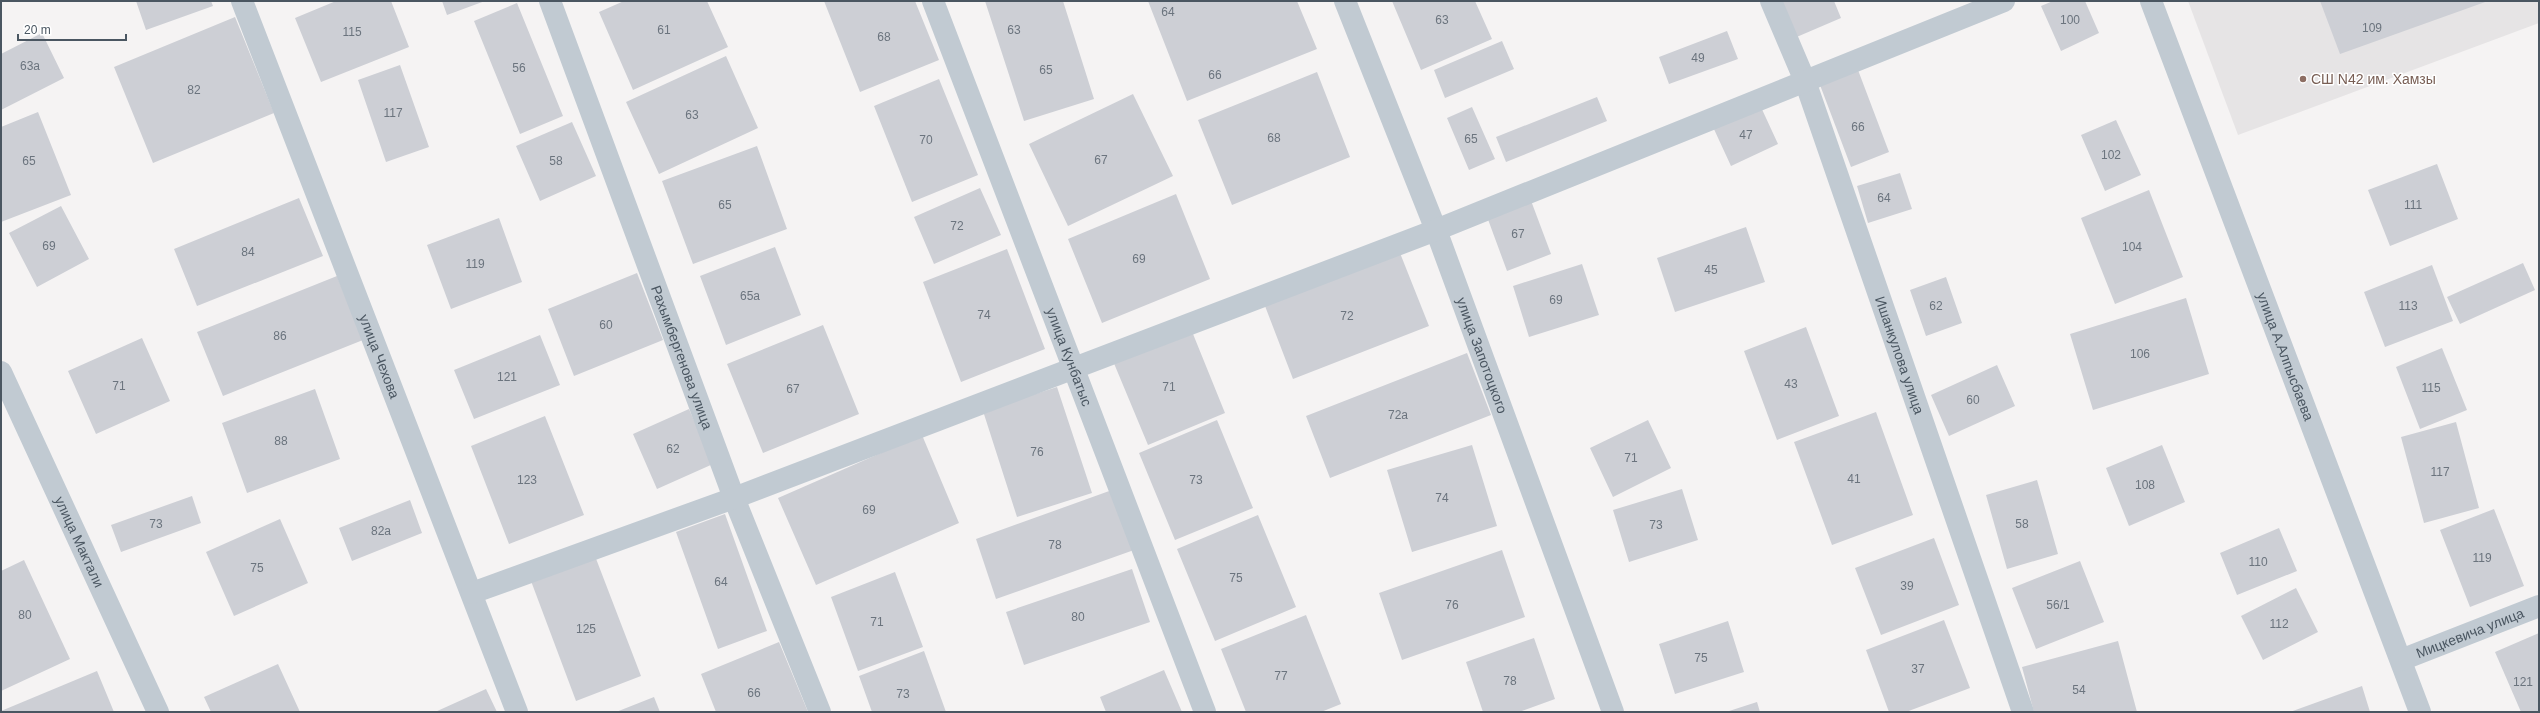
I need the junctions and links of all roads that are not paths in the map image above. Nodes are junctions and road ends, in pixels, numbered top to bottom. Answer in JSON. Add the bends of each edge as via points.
{"nodes":[{"id":1,"x":242,"y":1,"type":"edge"},
{"id":2,"x":550,"y":1,"type":"edge"},
{"id":3,"x":933,"y":1,"type":"edge"},
{"id":4,"x":1345,"y":1,"type":"edge"},
{"id":5,"x":1771,"y":1,"type":"edge"},
{"id":6,"x":2004,"y":1,"type":"edge"},
{"id":7,"x":2151,"y":1,"type":"edge"},
{"id":8,"x":1805,"y":81,"type":"junction"},
{"id":9,"x":1436,"y":230,"type":"junction"},
{"id":10,"x":1074,"y":368,"type":"junction"},
{"id":11,"x":1,"y":372,"type":"edge"},
{"id":12,"x":734,"y":498,"type":"junction"},
{"id":13,"x":472,"y":593,"type":"junction"},
{"id":14,"x":2539,"y":606,"type":"edge"},
{"id":15,"x":2401,"y":660,"type":"junction"},
{"id":16,"x":158,"y":712,"type":"edge"},
{"id":17,"x":517,"y":712,"type":"edge"},
{"id":18,"x":820,"y":712,"type":"edge"},
{"id":19,"x":1205,"y":712,"type":"edge"},
{"id":20,"x":1613,"y":712,"type":"edge"},
{"id":21,"x":2023,"y":712,"type":"edge"},
{"id":22,"x":2420,"y":712,"type":"edge"}],
"edges":[{"from":1,"to":13,"type":"street","name":"улица Чехова"},
{"from":2,"to":12,"type":"street","name":"Рахымбергенова улица"},
{"from":3,"to":10,"type":"street","name":"улица Кунбатыс"},
{"from":4,"to":9,"type":"street","name":"улица Запотоцкого"},
{"from":5,"to":8,"type":"street","name":"Ишанкулова улица"},
{"from":6,"to":8,"type":"street"},
{"from":7,"to":15,"type":"street","name":"улица А.Алпысбаева"},
{"from":8,"to":9,"type":"street"},
{"from":8,"to":21,"type":"street","name":"Ишанкулова улица"},
{"from":9,"to":10,"type":"street"},
{"from":9,"to":20,"type":"street","name":"улица Запотоцкого"},
{"from":10,"to":12,"type":"street"},
{"from":10,"to":19,"type":"street","name":"улица Кунбатыс"},
{"from":11,"to":16,"type":"street","name":"улица Мактали"},
{"from":12,"to":13,"type":"street"},
{"from":12,"to":18,"type":"street","name":"Рахымбергенова улица"},
{"from":13,"to":17,"type":"street","name":"улица Чехова"},
{"from":14,"to":15,"type":"street","name":"Мицкевича улица"},
{"from":15,"to":22,"type":"street","name":"улица А.Алпысбаева"}]}
